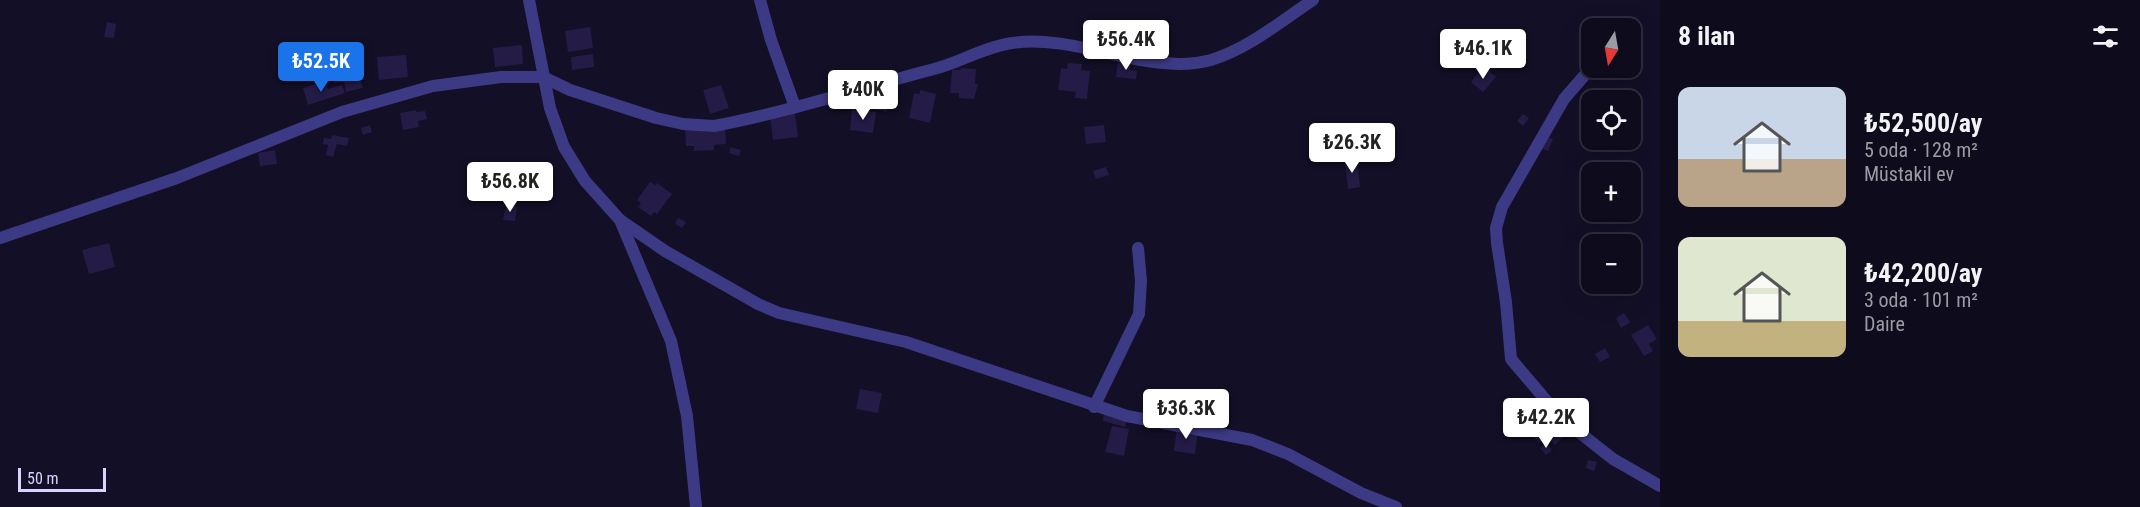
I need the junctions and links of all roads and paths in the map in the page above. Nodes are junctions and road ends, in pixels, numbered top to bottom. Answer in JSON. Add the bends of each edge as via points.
{"nodes":[{"id":1,"x":529,"y":0,"type":"edge"},
{"id":2,"x":760,"y":0,"type":"edge"},
{"id":3,"x":1312,"y":0,"type":"edge"},
{"id":4,"x":543,"y":77,"type":"junction"},
{"id":5,"x":1582,"y":78,"type":"edge"},
{"id":6,"x":795,"y":107,"type":"junction"},
{"id":7,"x":620,"y":220,"type":"junction"},
{"id":8,"x":0,"y":238,"type":"edge"},
{"id":9,"x":1138,"y":248,"type":"dead end"},
{"id":10,"x":1094,"y":407,"type":"junction"},
{"id":11,"x":1660,"y":486,"type":"edge"},
{"id":12,"x":696,"y":507,"type":"edge"},
{"id":13,"x":1396,"y":507,"type":"edge"}],
"edges":[{"from":1,"to":4,"type":"street"},
{"from":2,"to":6,"type":"street"},
{"from":3,"to":6,"type":"street","via":[[1249,42],[1209,60],[1170,63],[1050,43],[1014,43]]},
{"from":4,"to":6,"type":"street","via":[[570,90],[692,126],[714,126]]},
{"from":4,"to":7,"type":"street","via":[[556,125],[573,164]]},
{"from":4,"to":8,"type":"street","via":[[501,77],[395,95],[313,122],[177,178]]},
{"from":5,"to":11,"type":"street","via":[[1550,120],[1498,218],[1497,243],[1510,359],[1560,418],[1613,459]]},
{"from":7,"to":10,"type":"street","via":[[674,256],[779,313],[906,342]]},
{"from":7,"to":12,"type":"street","via":[[676,359],[687,416]]},
{"from":9,"to":10,"type":"street","via":[[1139,314]]},
{"from":10,"to":13,"type":"street","via":[[1269,445]]}]}
